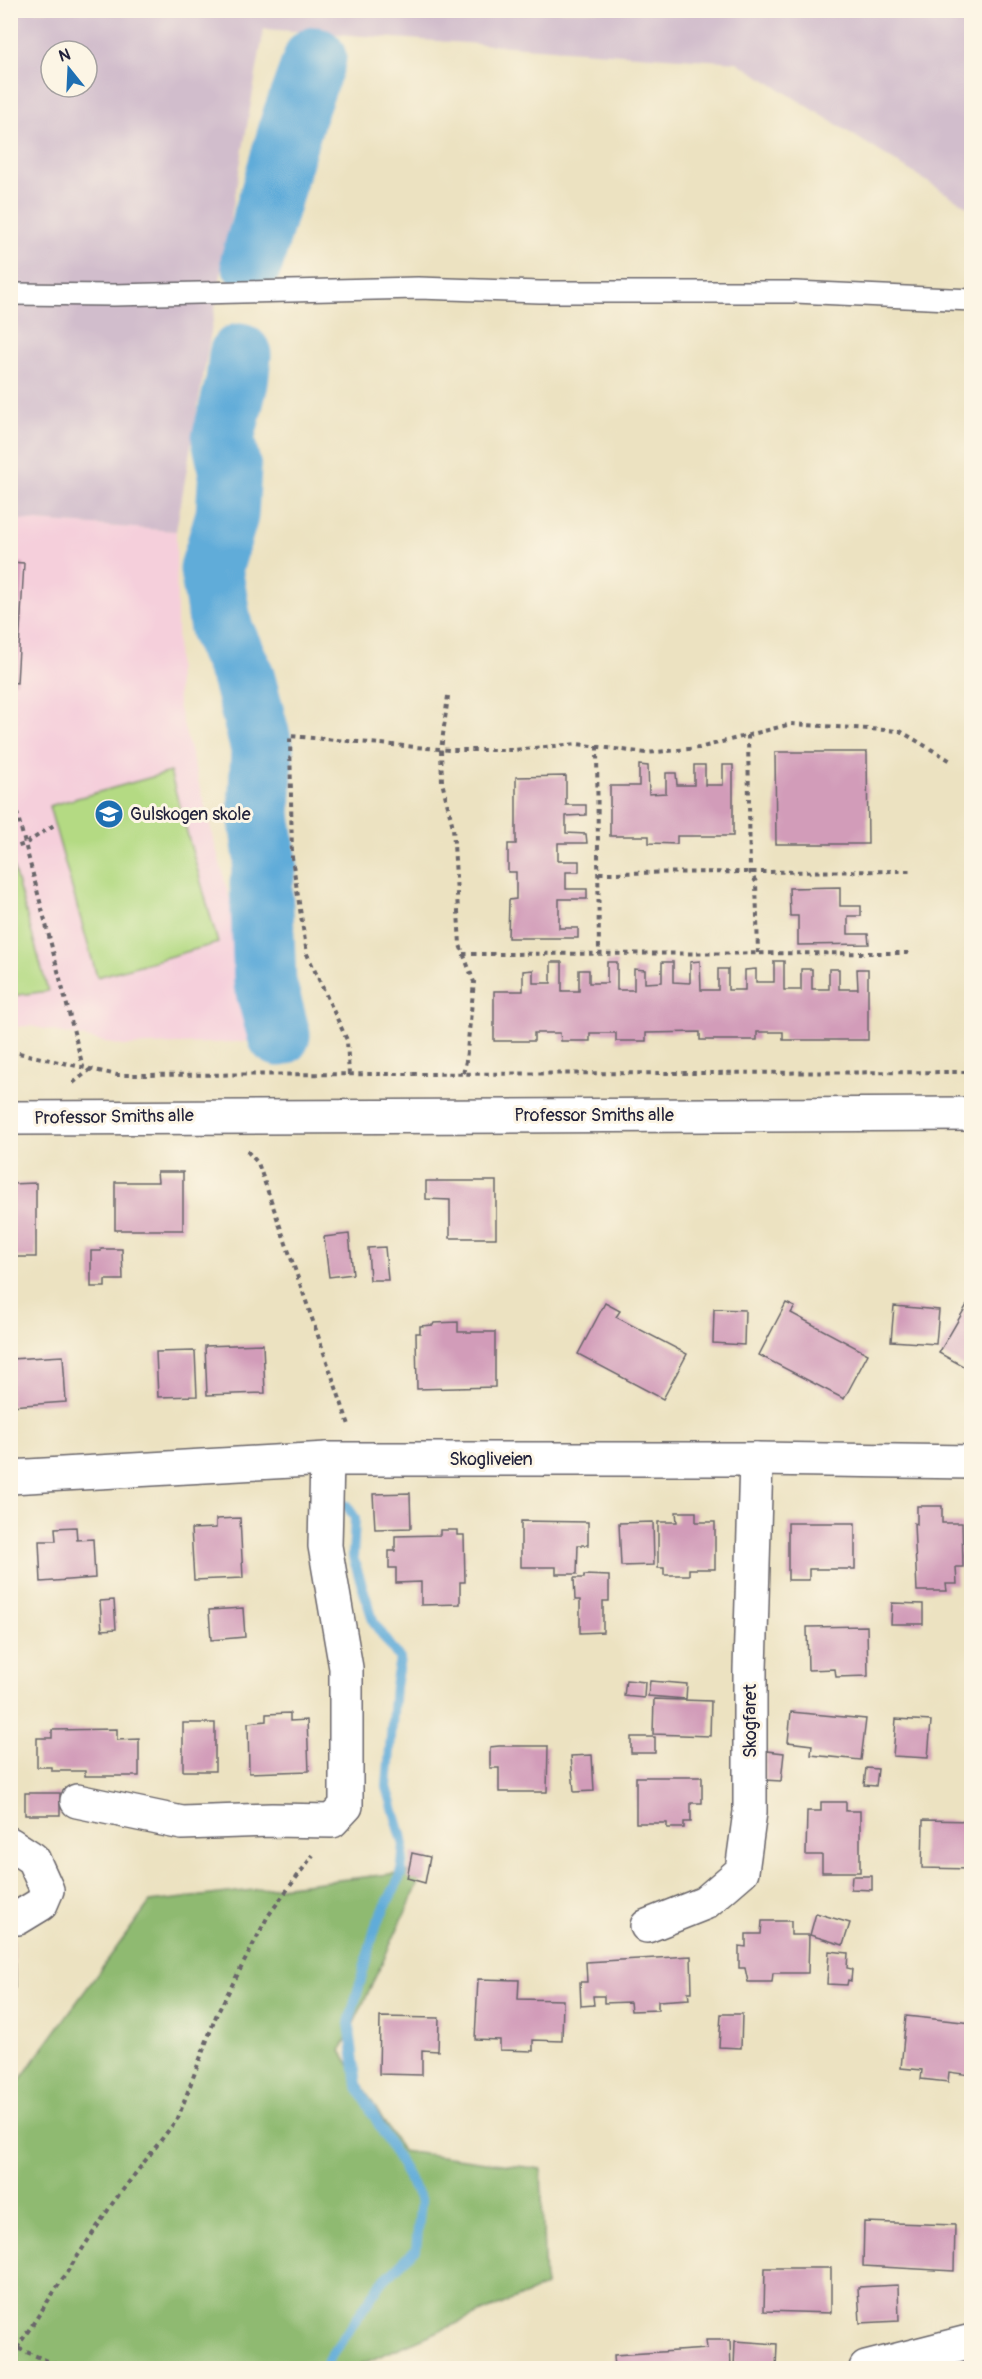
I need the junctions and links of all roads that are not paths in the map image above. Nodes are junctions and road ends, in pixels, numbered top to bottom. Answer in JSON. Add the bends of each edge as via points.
{"nodes":[{"id":1,"x":10,"y":294,"type":"edge"},
{"id":2,"x":972,"y":300,"type":"edge"},
{"id":3,"x":972,"y":1114,"type":"edge"},
{"id":4,"x":10,"y":1118,"type":"edge"},
{"id":5,"x":327,"y":1459,"type":"junction"},
{"id":6,"x":756,"y":1459,"type":"junction"},
{"id":7,"x":972,"y":1462,"type":"edge"},
{"id":8,"x":10,"y":1477,"type":"edge"},
{"id":9,"x":77,"y":1801,"type":"dead end"},
{"id":10,"x":10,"y":1844,"type":"edge"},
{"id":11,"x":18,"y":1918,"type":"dead end"},
{"id":12,"x":647,"y":1926,"type":"dead end"},
{"id":13,"x":972,"y":2341,"type":"edge"},
{"id":14,"x":866,"y":2368,"type":"edge"}],
"edges":[{"from":1,"to":2,"type":"lane","via":[[114,296],[418,288],[795,292]]},
{"from":3,"to":4,"type":"street","name":"Professor Smiths alle"},
{"from":5,"to":6,"type":"street","name":"Skogliveien"},
{"from":5,"to":8,"type":"street","name":"Skogliveien"},
{"from":5,"to":9,"type":"street","via":[[325,1546],[346,1668],[346,1806],[332,1821],[182,1823]]},
{"from":6,"to":7,"type":"street","name":"Skogliveien"},
{"from":6,"to":12,"type":"street","name":"Skogfaret","via":[[750,1812],[742,1871],[705,1903]]},
{"from":10,"to":11,"type":"street","via":[[33,1859],[47,1890],[41,1904]]},
{"from":13,"to":14,"type":"street"}]}
